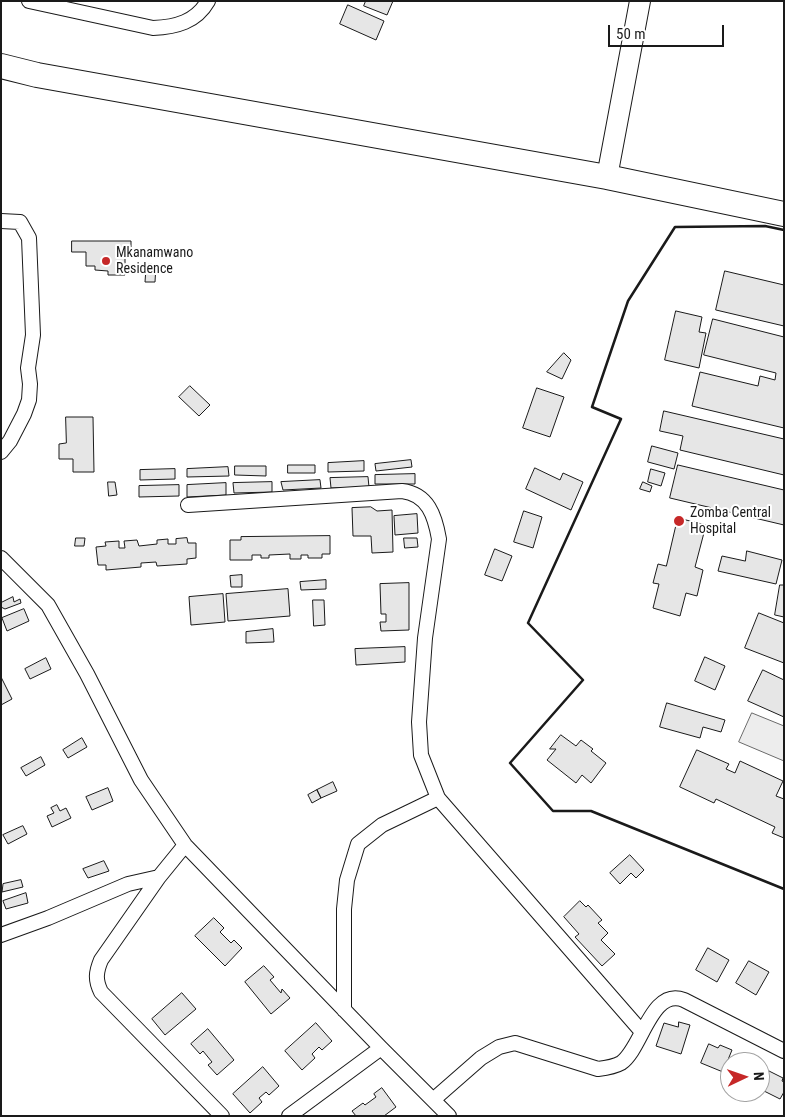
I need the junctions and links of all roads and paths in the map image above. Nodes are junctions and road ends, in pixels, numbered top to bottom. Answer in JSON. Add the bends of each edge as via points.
{"nodes":[{"id":1,"x":29,"y":1,"type":"edge"},
{"id":2,"x":208,"y":1,"type":"edge"},
{"id":3,"x":640,"y":1,"type":"edge"},
{"id":4,"x":1,"y":66,"type":"edge"},
{"id":5,"x":607,"y":177,"type":"junction"},
{"id":6,"x":784,"y":214,"type":"edge"},
{"id":7,"x":1,"y":221,"type":"edge"},
{"id":8,"x":1,"y":452,"type":"edge"},
{"id":9,"x":188,"y":505,"type":"dead end"},
{"id":10,"x":1,"y":558,"type":"edge"},
{"id":11,"x":438,"y":798,"type":"junction"},
{"id":12,"x":185,"y":845,"type":"junction"},
{"id":13,"x":158,"y":877,"type":"junction"},
{"id":14,"x":1,"y":935,"type":"edge"},
{"id":15,"x":344,"y":1010,"type":"junction"},
{"id":16,"x":642,"y":1032,"type":"junction"},
{"id":17,"x":381,"y":1048,"type":"junction"},
{"id":18,"x":784,"y":1051,"type":"edge"},
{"id":19,"x":433,"y":1100,"type":"junction"},
{"id":20,"x":222,"y":1116,"type":"edge"},
{"id":21,"x":289,"y":1116,"type":"edge"},
{"id":22,"x":449,"y":1116,"type":"edge"}],
"edges":[{"from":1,"to":2,"type":"street","via":[[153,28],[171,27],[192,20]]},
{"from":3,"to":5,"type":"main road"},
{"from":4,"to":5,"type":"highway"},
{"from":5,"to":6,"type":"highway"},
{"from":7,"to":8,"type":"street","via":[[20,222],[29,238],[33,335],[28,368],[29,400],[21,421]]},
{"from":9,"to":11,"type":"street","via":[[402,491],[413,492],[427,504],[439,539],[425,638],[419,722],[421,755]]},
{"from":10,"to":12,"type":"street","via":[[48,605],[141,780]]},
{"from":11,"to":15,"type":"street","via":[[382,824],[358,844],[347,880],[344,909]]},
{"from":11,"to":16,"type":"street"},
{"from":12,"to":13,"type":"street"},
{"from":12,"to":15,"type":"street"},
{"from":13,"to":14,"type":"street","via":[[128,884]]},
{"from":13,"to":20,"type":"street","via":[[101,960],[96,970],[96,982],[100,992]]},
{"from":15,"to":17,"type":"street"},
{"from":16,"to":18,"type":"street","via":[[662,1003],[674,997]]},
{"from":16,"to":19,"type":"street","via":[[621,1063],[609,1068],[598,1069],[515,1043],[499,1047],[481,1058]]},
{"from":17,"to":19,"type":"street"},
{"from":17,"to":21,"type":"street"},
{"from":19,"to":22,"type":"street"}]}
